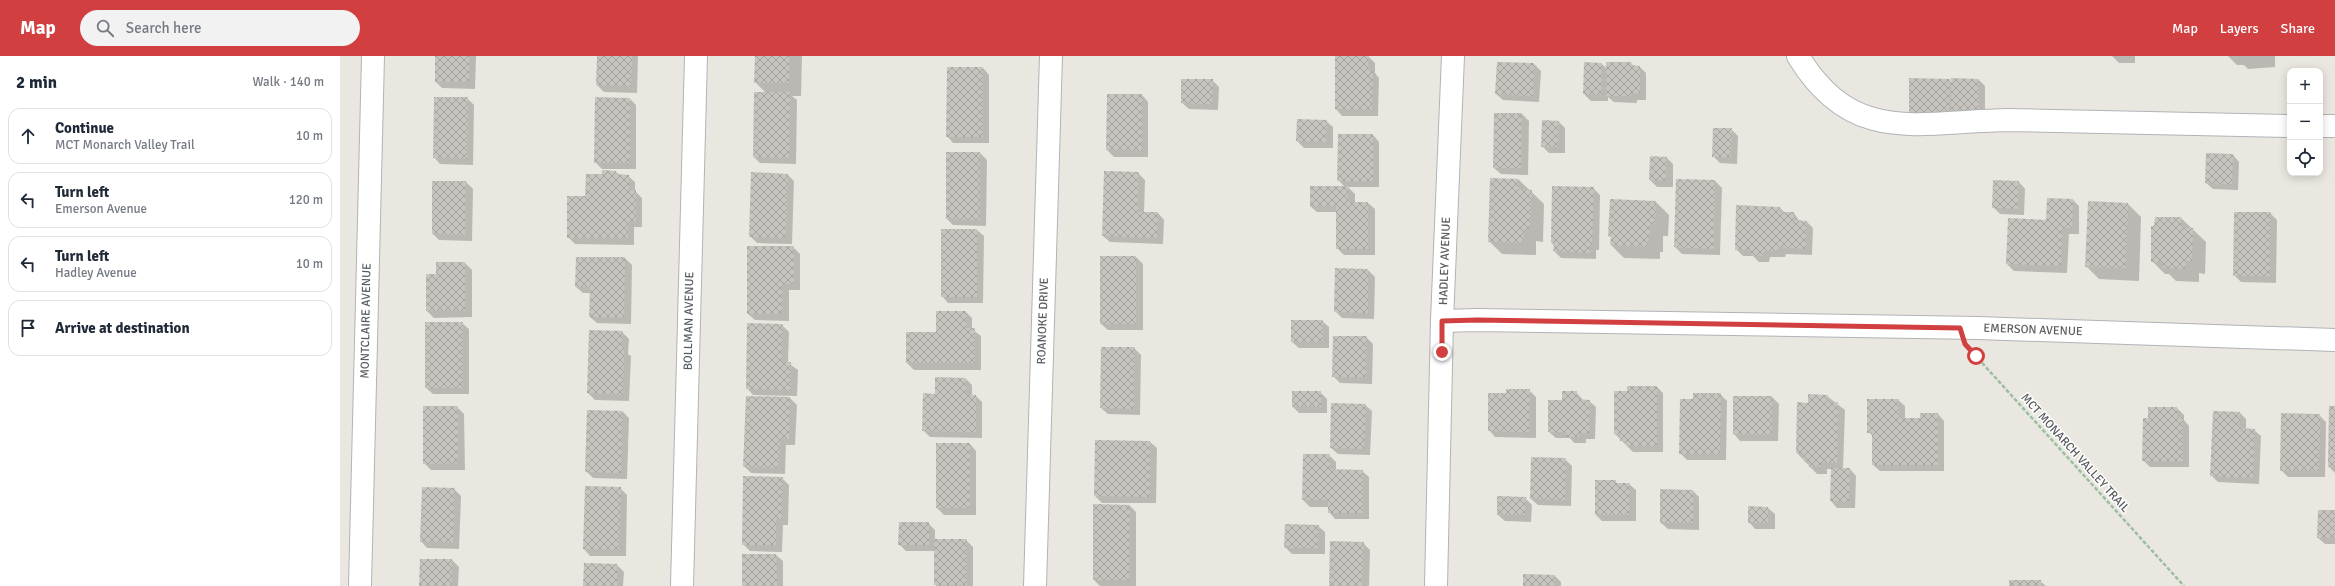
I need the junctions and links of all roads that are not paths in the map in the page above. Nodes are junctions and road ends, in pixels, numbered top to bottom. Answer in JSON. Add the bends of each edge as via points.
{"nodes":[{"id":1,"x":373,"y":56,"type":"edge"},
{"id":2,"x":696,"y":56,"type":"edge"},
{"id":3,"x":1051,"y":56,"type":"edge"},
{"id":4,"x":1453,"y":56,"type":"edge"},
{"id":5,"x":1798,"y":56,"type":"edge"},
{"id":6,"x":2287,"y":126,"type":"edge"},
{"id":7,"x":2323,"y":126,"type":"edge"},
{"id":8,"x":2335,"y":126,"type":"edge"},
{"id":9,"x":1442,"y":321,"type":"junction"},
{"id":10,"x":2335,"y":340,"type":"edge"},
{"id":11,"x":360,"y":586,"type":"edge"},
{"id":12,"x":682,"y":586,"type":"edge"},
{"id":13,"x":1035,"y":586,"type":"edge"},
{"id":14,"x":1436,"y":586,"type":"edge"}],
"edges":[{"from":1,"to":11,"type":"street","name":"MONTCLAIRE AVENUE"},
{"from":2,"to":12,"type":"street","name":"BOLLMAN AVENUE"},
{"from":3,"to":13,"type":"street","name":"ROANOKE DRIVE"},
{"from":4,"to":9,"type":"street","name":"HADLEY AVENUE"},
{"from":5,"to":6,"type":"street","via":[[1824,92],[1850,110],[1871,120],[1923,124],[2009,120]]},
{"from":7,"to":8,"type":"street"},
{"from":9,"to":10,"type":"street","name":"EMERSON AVENUE","via":[[1960,328]]},
{"from":9,"to":14,"type":"street","name":"HADLEY AVENUE"}]}
